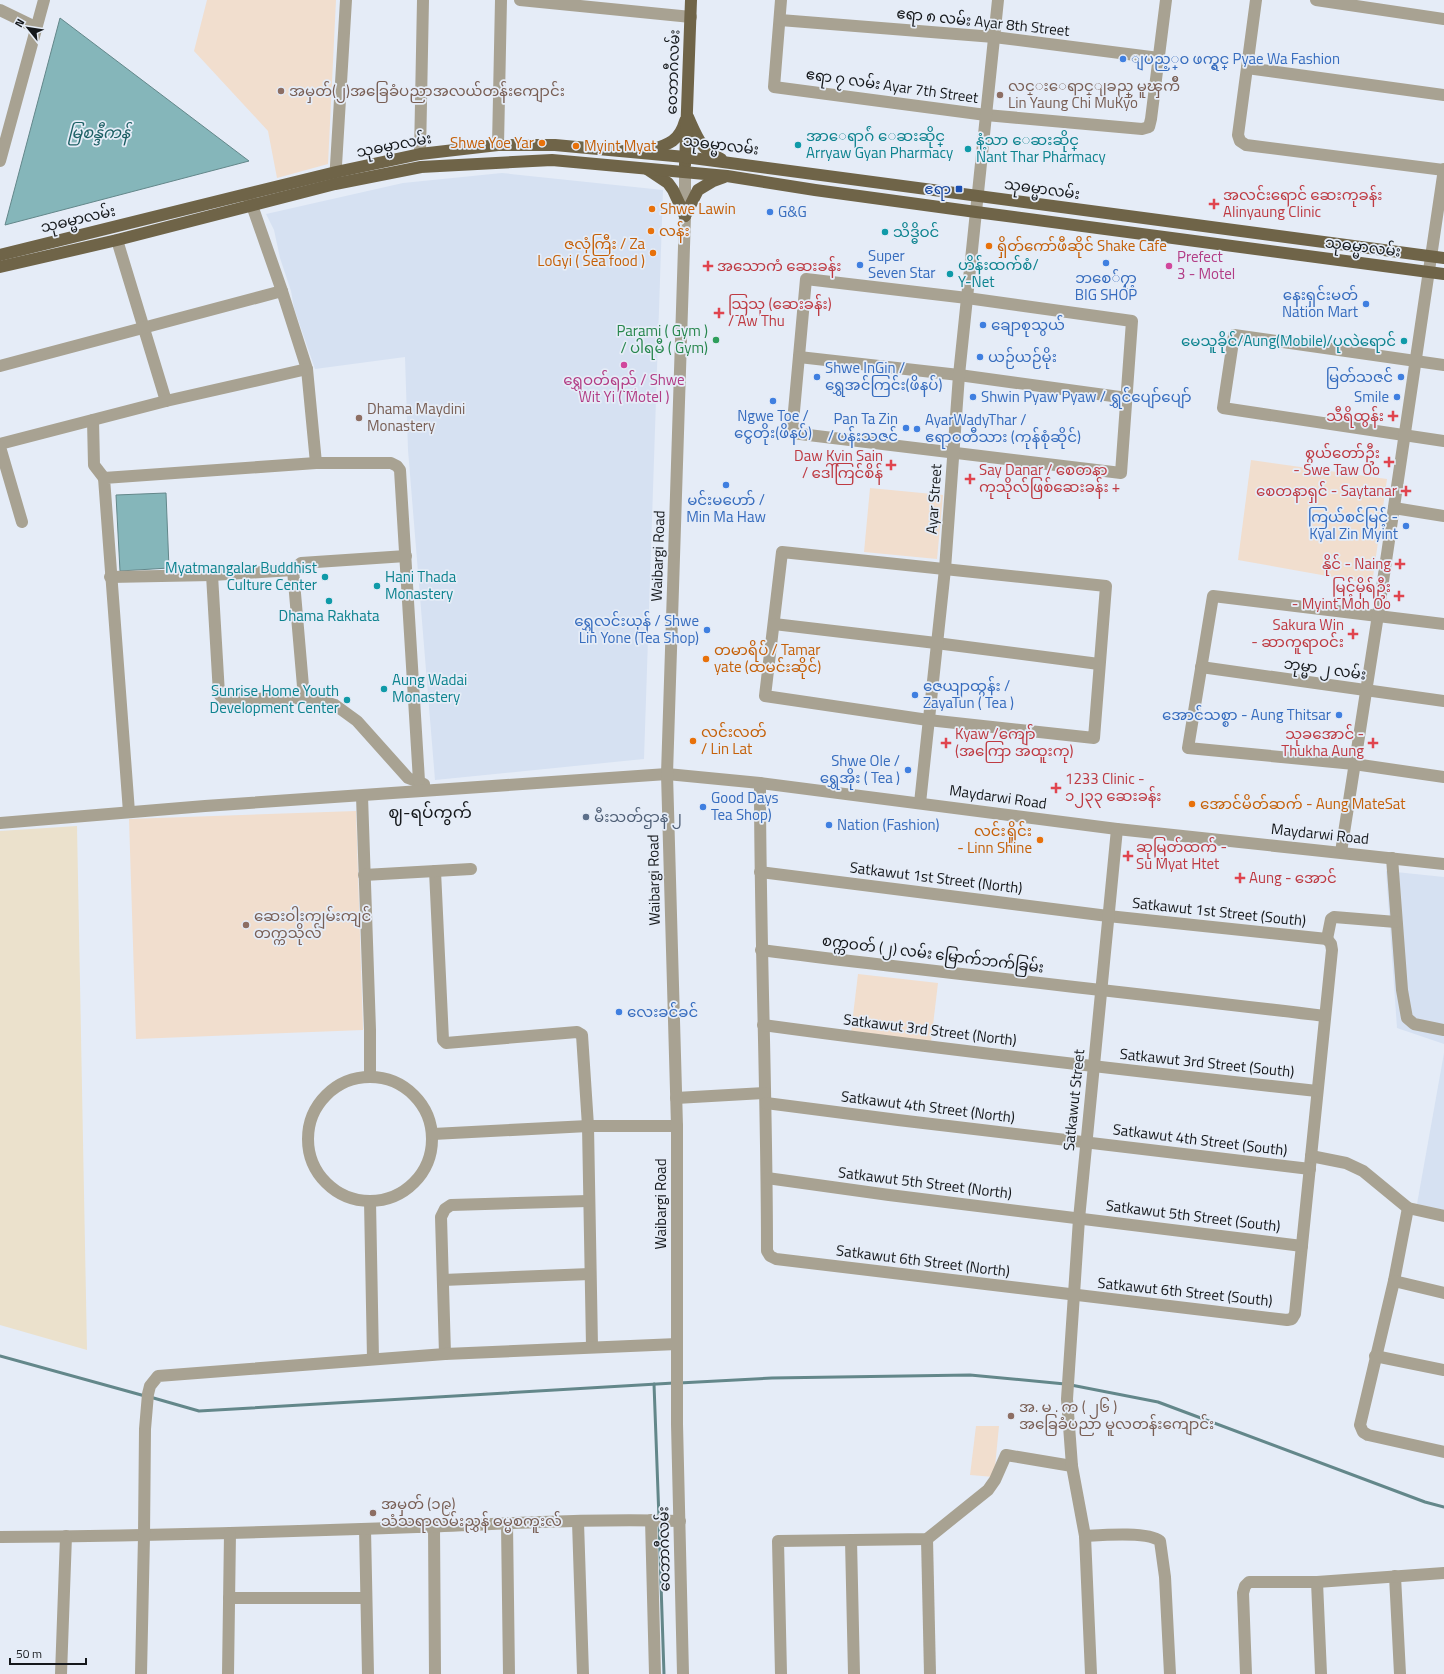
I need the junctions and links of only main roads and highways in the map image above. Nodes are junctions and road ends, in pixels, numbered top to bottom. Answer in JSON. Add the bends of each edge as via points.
{"nodes":[{"id":1,"x":691,"y":0,"type":"edge"},
{"id":2,"x":687,"y":114,"type":"junction"},
{"id":3,"x":643,"y":153,"type":"junction"},
{"id":4,"x":685,"y":157,"type":"junction"},
{"id":5,"x":726,"y":162,"type":"junction"},
{"id":6,"x":646,"y":168,"type":"junction"},
{"id":7,"x":685,"y":171,"type":"junction"},
{"id":8,"x":727,"y":176,"type":"junction"},
{"id":9,"x":336,"y":178,"type":"junction"},
{"id":10,"x":250,"y":199,"type":"junction"},
{"id":11,"x":0,"y":254,"type":"edge"},
{"id":12,"x":1444,"y":258,"type":"edge"},
{"id":13,"x":0,"y":267,"type":"edge"},
{"id":14,"x":1444,"y":274,"type":"edge"}],
"edges":[{"from":1,"to":2,"type":"main road","name":"ဝေဘာဂီလမ်း"},
{"from":2,"to":3,"type":"main road","via":[[683,127],[673,142]]},
{"from":2,"to":4,"type":"main road","name":"ဝေဘာဂီလမ်း"},
{"from":2,"to":5,"type":"main road","via":[[699,142],[711,155]]},
{"from":3,"to":4,"type":"main road","name":"သုဓမ္မာလမ်း"},
{"from":3,"to":9,"type":"main road","name":"သုဓမ္မာလမ်း","via":[[555,145],[498,145],[420,154]]},
{"from":4,"to":5,"type":"main road","name":"သုဓမ္မာလမ်း"},
{"from":4,"to":7,"type":"main road","name":"ဝေဘာဂီလမ်း"},
{"from":5,"to":12,"type":"main road","name":"သုဓမ္မာလမ်း"},
{"from":6,"to":7,"type":"main road","name":"သုဓမ္မာလမ်း"},
{"from":6,"to":8,"type":"main road","via":[[668,183],[685,216],[698,190]]},
{"from":6,"to":9,"type":"main road","name":"သုဓမ္မာလမ်း","via":[[552,160],[421,167]]},
{"from":7,"to":8,"type":"main road","name":"သုဓမ္မာလမ်း"},
{"from":8,"to":14,"type":"main road","name":"သုဓမ္မာလမ်း"},
{"from":9,"to":10,"type":"main road","name":"သုဓမ္မာလမ်း"},
{"from":10,"to":11,"type":"main road","name":"သုဓမ္မာလမ်း"},
{"from":10,"to":13,"type":"main road","name":"သုဓမ္မာလမ်း","via":[[116,240]]}]}
